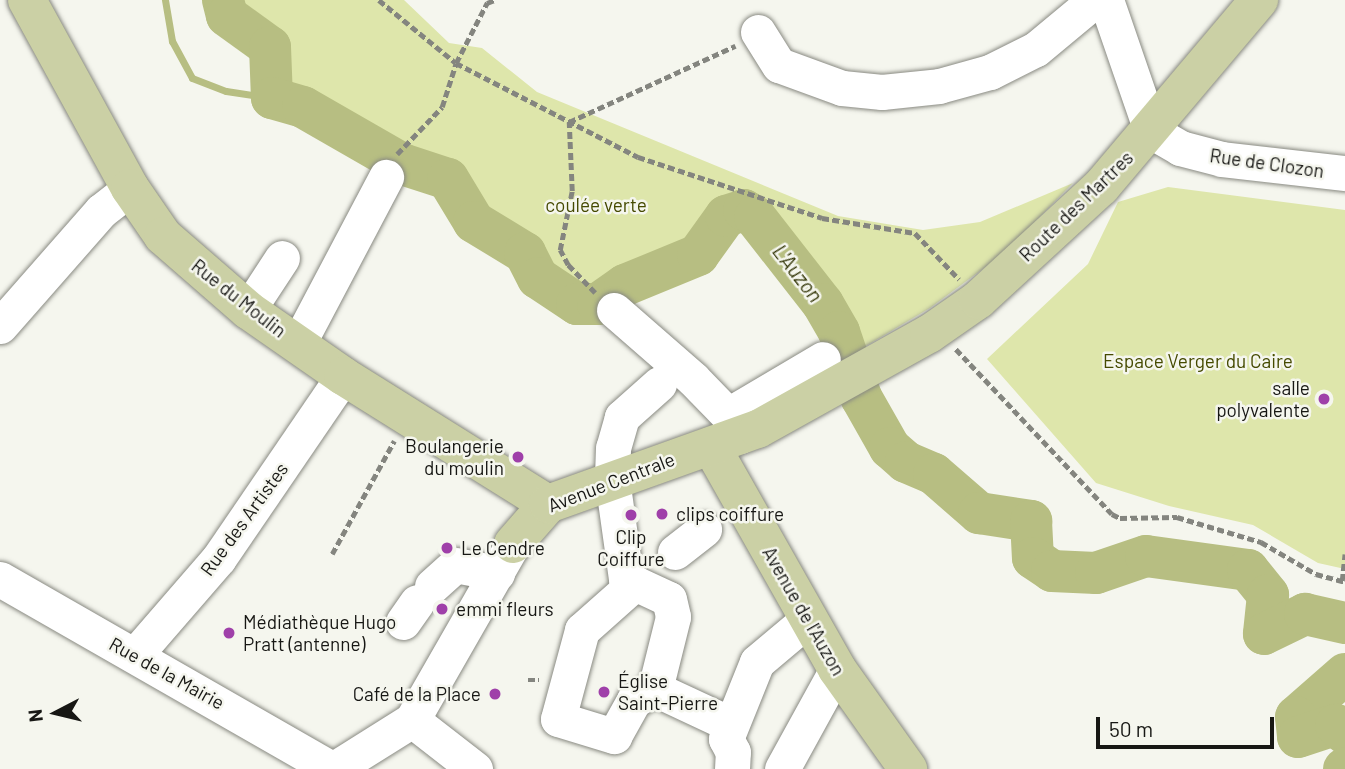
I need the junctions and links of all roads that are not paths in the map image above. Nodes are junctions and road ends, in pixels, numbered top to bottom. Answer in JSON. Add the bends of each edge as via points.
{"nodes":[{"id":1,"x":27,"y":0,"type":"edge"},
{"id":2,"x":1095,"y":0,"type":"edge"},
{"id":3,"x":1106,"y":0,"type":"edge"},
{"id":4,"x":1259,"y":0,"type":"edge"},
{"id":5,"x":758,"y":32,"type":"road end"},
{"id":6,"x":1151,"y":131,"type":"junction"},
{"id":7,"x":393,"y":162,"type":"road end"},
{"id":8,"x":1345,"y":173,"type":"edge"},
{"id":9,"x":130,"y":188,"type":"junction"},
{"id":10,"x":282,"y":258,"type":"dead end"},
{"id":11,"x":248,"y":310,"type":"junction"},
{"id":12,"x":614,"y":310,"type":"dead end"},
{"id":13,"x":0,"y":326,"type":"edge"},
{"id":14,"x":298,"y":344,"type":"junction"},
{"id":15,"x":839,"y":372,"type":"joint"},
{"id":16,"x":343,"y":376,"type":"junction"},
{"id":17,"x":659,"y":384,"type":"dead end"},
{"id":18,"x":726,"y":433,"type":"junction"},
{"id":19,"x":612,"y":479,"type":"junction"},
{"id":20,"x":548,"y":503,"type":"junction"},
{"id":21,"x":704,"y":529,"type":"dead end"},
{"id":22,"x":675,"y":552,"type":"dead end"},
{"id":23,"x":505,"y":559,"type":"junction"},
{"id":24,"x":629,"y":574,"type":"junction"},
{"id":25,"x":0,"y":579,"type":"edge"},
{"id":26,"x":418,"y":603,"type":"dead end"},
{"id":27,"x":807,"y":620,"type":"junction"},
{"id":28,"x":135,"y":655,"type":"junction"},
{"id":29,"x":836,"y":669,"type":"junction"},
{"id":30,"x":655,"y":689,"type":"junction"},
{"id":31,"x":412,"y":720,"type":"junction"},
{"id":32,"x":732,"y":748,"type":"edge"},
{"id":33,"x":333,"y":769,"type":"edge"},
{"id":34,"x":475,"y":769,"type":"edge"},
{"id":35,"x":763,"y":769,"type":"edge"},
{"id":36,"x":782,"y":769,"type":"edge"},
{"id":37,"x":908,"y":769,"type":"edge"}],
"edges":[{"from":1,"to":9,"type":"main road","name":"Rue du Moulin"},
{"from":2,"to":5,"type":"street","via":[[1036,49],[990,72],[939,86],[882,92],[842,88],[779,65]]},
{"from":3,"to":6,"type":"street"},
{"from":4,"to":6,"type":"main road","name":"Route des Martres"},
{"from":6,"to":8,"type":"street","name":"Rue de Clozon","via":[[1180,148],[1222,159]]},
{"from":6,"to":15,"type":"main road","name":"Route des Martres","via":[[1093,195],[953,318]]},
{"from":7,"to":14,"type":"street"},
{"from":9,"to":11,"type":"main road","name":"Rue du Moulin","via":[[163,236]]},
{"from":9,"to":13,"type":"street","via":[[101,212]]},
{"from":10,"to":11,"type":"street"},
{"from":11,"to":14,"type":"main road","name":"Rue du Moulin"},
{"from":12,"to":18,"type":"street"},
{"from":14,"to":16,"type":"main road","name":"Rue du Moulin"},
{"from":15,"to":18,"type":"main road","name":"Avenue Centrale"},
{"from":16,"to":20,"type":"main road","name":"Rue du Moulin"},
{"from":16,"to":28,"type":"street","name":"Rue des Artistes","via":[[219,558]]},
{"from":17,"to":19,"type":"street","via":[[619,423]]},
{"from":18,"to":19,"type":"main road","name":"Avenue Centrale"},
{"from":18,"to":27,"type":"main road","name":"Avenue de l'Auzon"},
{"from":19,"to":20,"type":"main road","name":"Avenue Centrale"},
{"from":19,"to":24,"type":"street"},
{"from":20,"to":23,"type":"main road","name":"Avenue Centrale"},
{"from":21,"to":22,"type":"street"},
{"from":23,"to":26,"type":"street","via":[[456,565]]},
{"from":23,"to":31,"type":"street","name":"Avenue Centrale"},
{"from":24,"to":30,"type":"street","via":[[669,599],[673,617]]},
{"from":24,"to":30,"type":"street","via":[[582,629],[558,719],[614,736],[634,700]]},
{"from":25,"to":28,"type":"street","name":"Rue de la Mairie"},
{"from":27,"to":29,"type":"main road","name":"Avenue de l'Auzon"},
{"from":27,"to":32,"type":"street","via":[[757,662]]},
{"from":28,"to":33,"type":"street","name":"Rue de la Mairie"},
{"from":29,"to":36,"type":"street"},
{"from":29,"to":37,"type":"main road","name":"Avenue de l'Auzon"},
{"from":30,"to":32,"type":"street"},
{"from":31,"to":33,"type":"street","name":"Avenue Centrale"},
{"from":31,"to":34,"type":"street"},
{"from":32,"to":35,"type":"street"}]}
